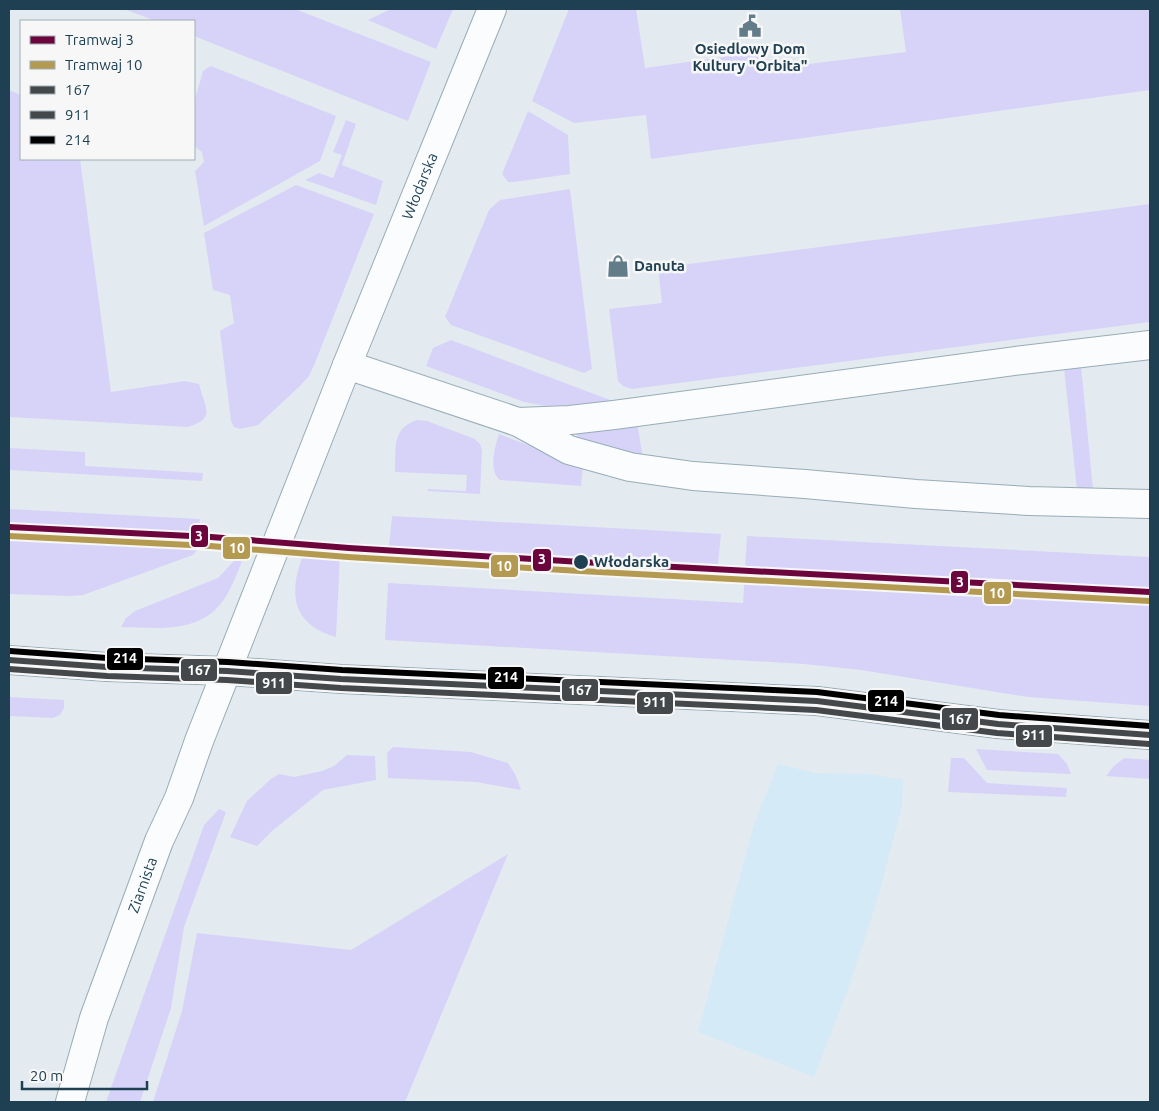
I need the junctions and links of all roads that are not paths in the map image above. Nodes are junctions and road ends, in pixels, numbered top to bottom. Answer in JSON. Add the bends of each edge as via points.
{"nodes":[{"id":1,"x":492,"y":9,"type":"edge"},
{"id":2,"x":1150,"y":344,"type":"edge"},
{"id":3,"x":347,"y":365,"type":"junction"},
{"id":4,"x":518,"y":422,"type":"junction"},
{"id":5,"x":1150,"y":504,"type":"edge"},
{"id":6,"x":9,"y":660,"type":"edge"},
{"id":7,"x":227,"y":671,"type":"junction"},
{"id":8,"x":1150,"y":735,"type":"edge"},
{"id":9,"x":70,"y":1102,"type":"edge"}],
"edges":[{"from":1,"to":3,"type":"street","name":"Włodarska"},
{"from":2,"to":4,"type":"street","via":[[614,415]]},
{"from":3,"to":4,"type":"street"},
{"from":3,"to":7,"type":"street","name":"Włodarska"},
{"from":4,"to":5,"type":"street","via":[[570,450],[630,467],[693,476],[1029,501]]},
{"from":6,"to":7,"type":"street"},
{"from":7,"to":8,"type":"street","via":[[817,701],[998,724]]},
{"from":7,"to":9,"type":"street","name":"Ziarnista","via":[[97,1009]]}]}
